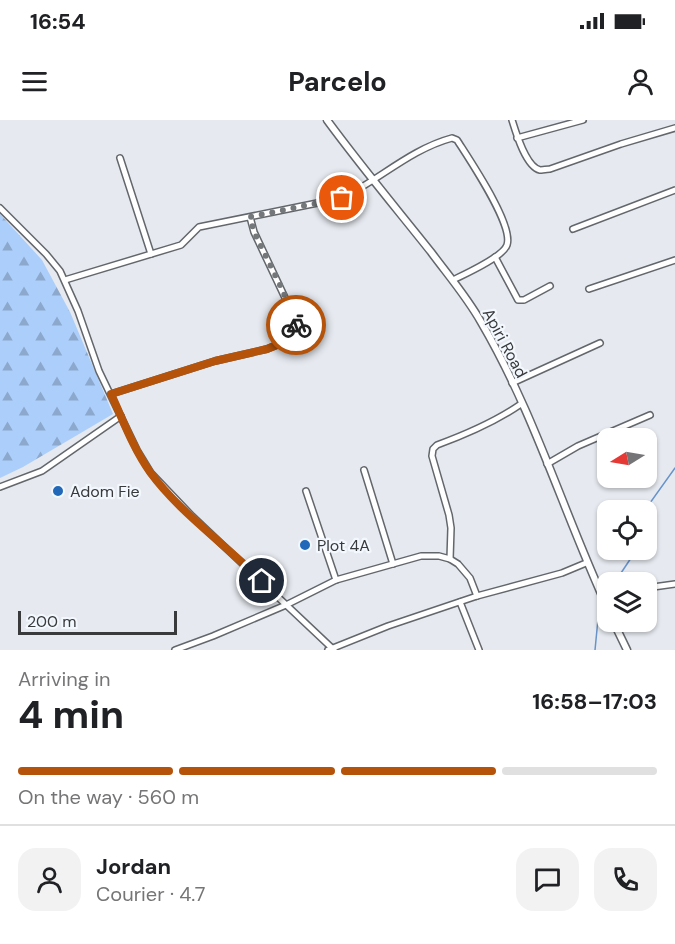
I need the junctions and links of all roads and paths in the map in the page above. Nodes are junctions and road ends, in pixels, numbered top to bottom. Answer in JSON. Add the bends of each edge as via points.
{"nodes":[{"id":1,"x":327,"y":120,"type":"edge"},
{"id":2,"x":512,"y":120,"type":"edge"},
{"id":3,"x":583,"y":120,"type":"edge"},
{"id":4,"x":675,"y":128,"type":"edge"},
{"id":5,"x":517,"y":138,"type":"junction"},
{"id":6,"x":120,"y":158,"type":"dead end"},
{"id":7,"x":373,"y":179,"type":"junction"},
{"id":8,"x":675,"y":190,"type":"edge"},
{"id":9,"x":0,"y":208,"type":"edge"},
{"id":10,"x":250,"y":217,"type":"junction"},
{"id":11,"x":573,"y":229,"type":"dead end"},
{"id":12,"x":151,"y":254,"type":"junction"},
{"id":13,"x":495,"y":257,"type":"junction"},
{"id":14,"x":675,"y":260,"type":"edge"},
{"id":15,"x":65,"y":280,"type":"junction"},
{"id":16,"x":453,"y":280,"type":"junction"},
{"id":17,"x":550,"y":286,"type":"dead end"},
{"id":18,"x":588,"y":289,"type":"dead end"},
{"id":19,"x":600,"y":343,"type":"dead end"},
{"id":20,"x":512,"y":383,"type":"junction"},
{"id":21,"x":111,"y":394,"type":"junction"},
{"id":22,"x":521,"y":404,"type":"junction"},
{"id":23,"x":650,"y":415,"type":"dead end"},
{"id":24,"x":121,"y":416,"type":"junction"},
{"id":25,"x":547,"y":465,"type":"junction"},
{"id":26,"x":364,"y":470,"type":"dead end"},
{"id":27,"x":0,"y":487,"type":"edge"},
{"id":28,"x":306,"y":490,"type":"dead end"},
{"id":29,"x":450,"y":559,"type":"junction"},
{"id":30,"x":393,"y":564,"type":"junction"},
{"id":31,"x":586,"y":564,"type":"junction"},
{"id":32,"x":336,"y":580,"type":"junction"},
{"id":33,"x":675,"y":584,"type":"edge"},
{"id":34,"x":657,"y":586,"type":"edge"},
{"id":35,"x":597,"y":587,"type":"edge"},
{"id":36,"x":477,"y":596,"type":"junction"},
{"id":37,"x":460,"y":602,"type":"junction"},
{"id":38,"x":286,"y":605,"type":"junction"},
{"id":39,"x":618,"y":632,"type":"edge"},
{"id":40,"x":331,"y":649,"type":"edge"},
{"id":41,"x":175,"y":650,"type":"edge"},
{"id":42,"x":479,"y":650,"type":"edge"},
{"id":43,"x":627,"y":650,"type":"edge"}],
"edges":[{"from":1,"to":7,"type":"street","name":"Apiri Road"},
{"from":2,"to":5,"type":"street"},
{"from":3,"to":5,"type":"street"},
{"from":4,"to":5,"type":"street","via":[[541,170],[532,166]]},
{"from":6,"to":12,"type":"street"},
{"from":7,"to":10,"type":"street","via":[[342,198]]},
{"from":7,"to":13,"type":"street","via":[[446,139],[457,140],[503,216],[507,245]]},
{"from":7,"to":16,"type":"street","name":"Apiri Road"},
{"from":8,"to":11,"type":"street"},
{"from":9,"to":15,"type":"street","via":[[46,254]]},
{"from":10,"to":12,"type":"street","via":[[199,227],[181,245]]},
{"from":10,"to":21,"type":"street","via":[[297,330],[289,340],[267,349]]},
{"from":12,"to":15,"type":"street"},
{"from":13,"to":16,"type":"street"},
{"from":13,"to":17,"type":"street","via":[[518,300]]},
{"from":14,"to":18,"type":"street"},
{"from":15,"to":21,"type":"street"},
{"from":16,"to":20,"type":"street","name":"Apiri Road","via":[[480,321]]},
{"from":19,"to":20,"type":"street"},
{"from":20,"to":22,"type":"street","name":"Apiri Road"},
{"from":21,"to":24,"type":"street"},
{"from":22,"to":25,"type":"street","name":"Apiri Road"},
{"from":22,"to":29,"type":"street","via":[[433,449],[450,515]]},
{"from":23,"to":25,"type":"street","via":[[578,446]]},
{"from":24,"to":27,"type":"street","via":[[42,471]]},
{"from":24,"to":38,"type":"street","via":[[151,473]]},
{"from":25,"to":31,"type":"street","name":"Apiri Road"},
{"from":26,"to":30,"type":"street"},
{"from":28,"to":32,"type":"street"},
{"from":29,"to":30,"type":"street","via":[[421,556]]},
{"from":29,"to":36,"type":"street","via":[[470,578]]},
{"from":30,"to":32,"type":"street"},
{"from":31,"to":35,"type":"street","name":"Apiri Road"},
{"from":31,"to":36,"type":"street"},
{"from":32,"to":38,"type":"street"},
{"from":33,"to":34,"type":"street"},
{"from":36,"to":37,"type":"street"},
{"from":37,"to":40,"type":"street"},
{"from":37,"to":42,"type":"street"},
{"from":38,"to":40,"type":"street"},
{"from":38,"to":41,"type":"street"},
{"from":39,"to":43,"type":"street"}]}
